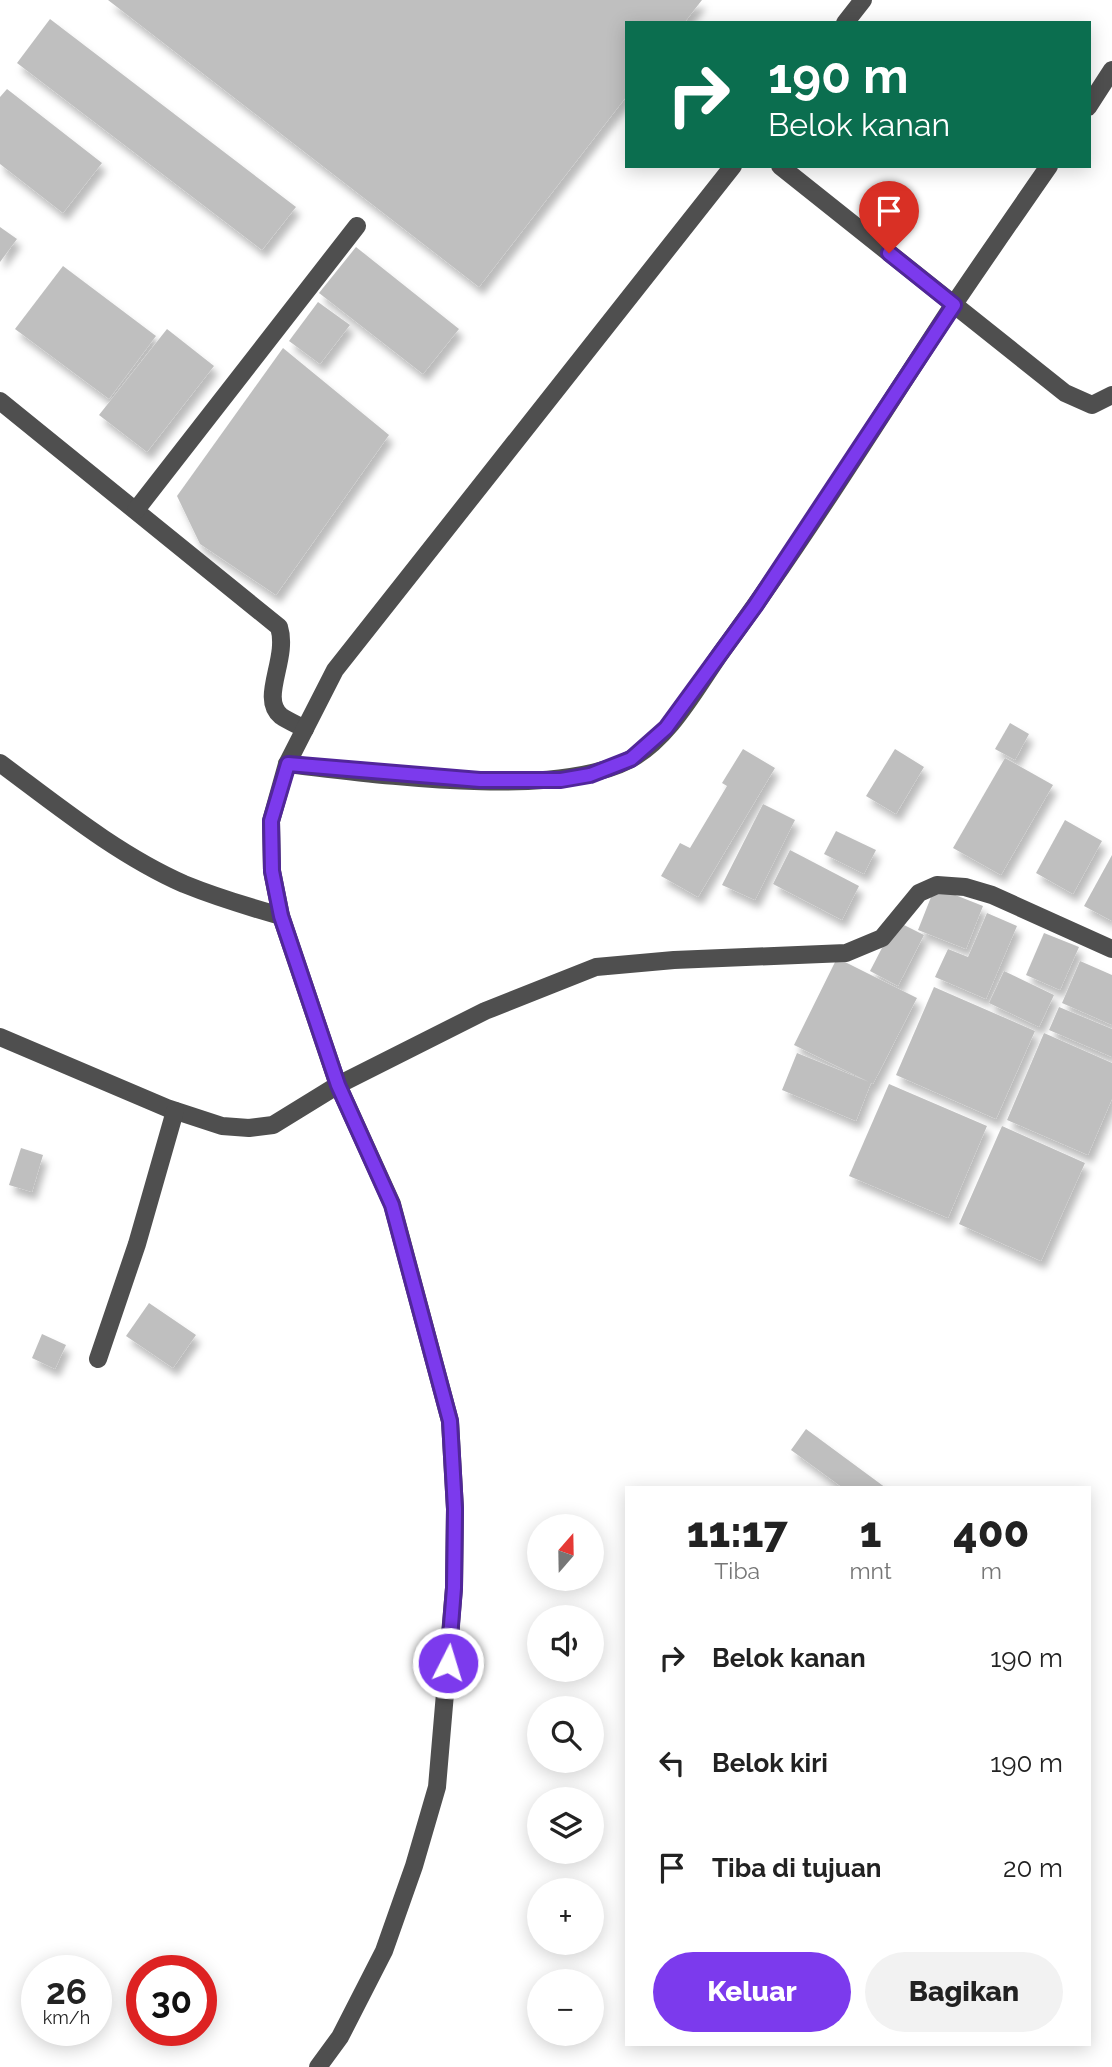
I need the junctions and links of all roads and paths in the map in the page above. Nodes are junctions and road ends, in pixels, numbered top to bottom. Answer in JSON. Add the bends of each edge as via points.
{"nodes":[{"id":1,"x":863,"y":0,"type":"edge"},
{"id":2,"x":847,"y":21,"type":"edge"},
{"id":3,"x":1112,"y":71,"type":"edge"},
{"id":4,"x":1091,"y":102,"type":"edge"},
{"id":5,"x":731,"y":168,"type":"edge"},
{"id":6,"x":783,"y":168,"type":"edge"},
{"id":7,"x":1048,"y":168,"type":"edge"},
{"id":8,"x":357,"y":226,"type":"dead end"},
{"id":9,"x":954,"y":305,"type":"junction"},
{"id":10,"x":1112,"y":395,"type":"edge"},
{"id":11,"x":0,"y":401,"type":"edge"},
{"id":12,"x":136,"y":510,"type":"junction"},
{"id":13,"x":305,"y":729,"type":"junction"},
{"id":14,"x":0,"y":763,"type":"edge"},
{"id":15,"x":288,"y":764,"type":"junction"},
{"id":16,"x":281,"y":916,"type":"junction"},
{"id":17,"x":1112,"y":949,"type":"edge"},
{"id":18,"x":0,"y":1037,"type":"edge"},
{"id":19,"x":338,"y":1085,"type":"junction"},
{"id":20,"x":175,"y":1111,"type":"junction"},
{"id":21,"x":98,"y":1359,"type":"dead end"},
{"id":22,"x":318,"y":2067,"type":"edge"}],
"edges":[{"from":1,"to":2,"type":"street"},
{"from":3,"to":4,"type":"street"},
{"from":5,"to":13,"type":"street","via":[[335,670]]},
{"from":6,"to":9,"type":"street"},
{"from":7,"to":9,"type":"street"},
{"from":8,"to":12,"type":"street"},
{"from":9,"to":10,"type":"street","via":[[1065,393],[1092,405]]},
{"from":9,"to":15,"type":"street","via":[[755,606],[666,728],[631,759],[590,775],[561,780],[480,780]]},
{"from":11,"to":12,"type":"street"},
{"from":12,"to":13,"type":"street","via":[[279,627],[282,657],[270,696],[281,716]]},
{"from":13,"to":15,"type":"street"},
{"from":14,"to":16,"type":"street","via":[[69,815],[146,864],[184,884]]},
{"from":15,"to":16,"type":"street","via":[[271,821],[272,871]]},
{"from":16,"to":19,"type":"street"},
{"from":17,"to":19,"type":"street","via":[[992,895],[937,885],[919,893],[882,938],[846,953],[596,967],[485,1011]]},
{"from":18,"to":20,"type":"street"},
{"from":19,"to":20,"type":"street","via":[[273,1125],[222,1126]]},
{"from":19,"to":22,"type":"street","via":[[392,1205],[450,1421],[454,1588],[433,1800],[384,1951],[340,2037]]},
{"from":20,"to":21,"type":"street"}]}
